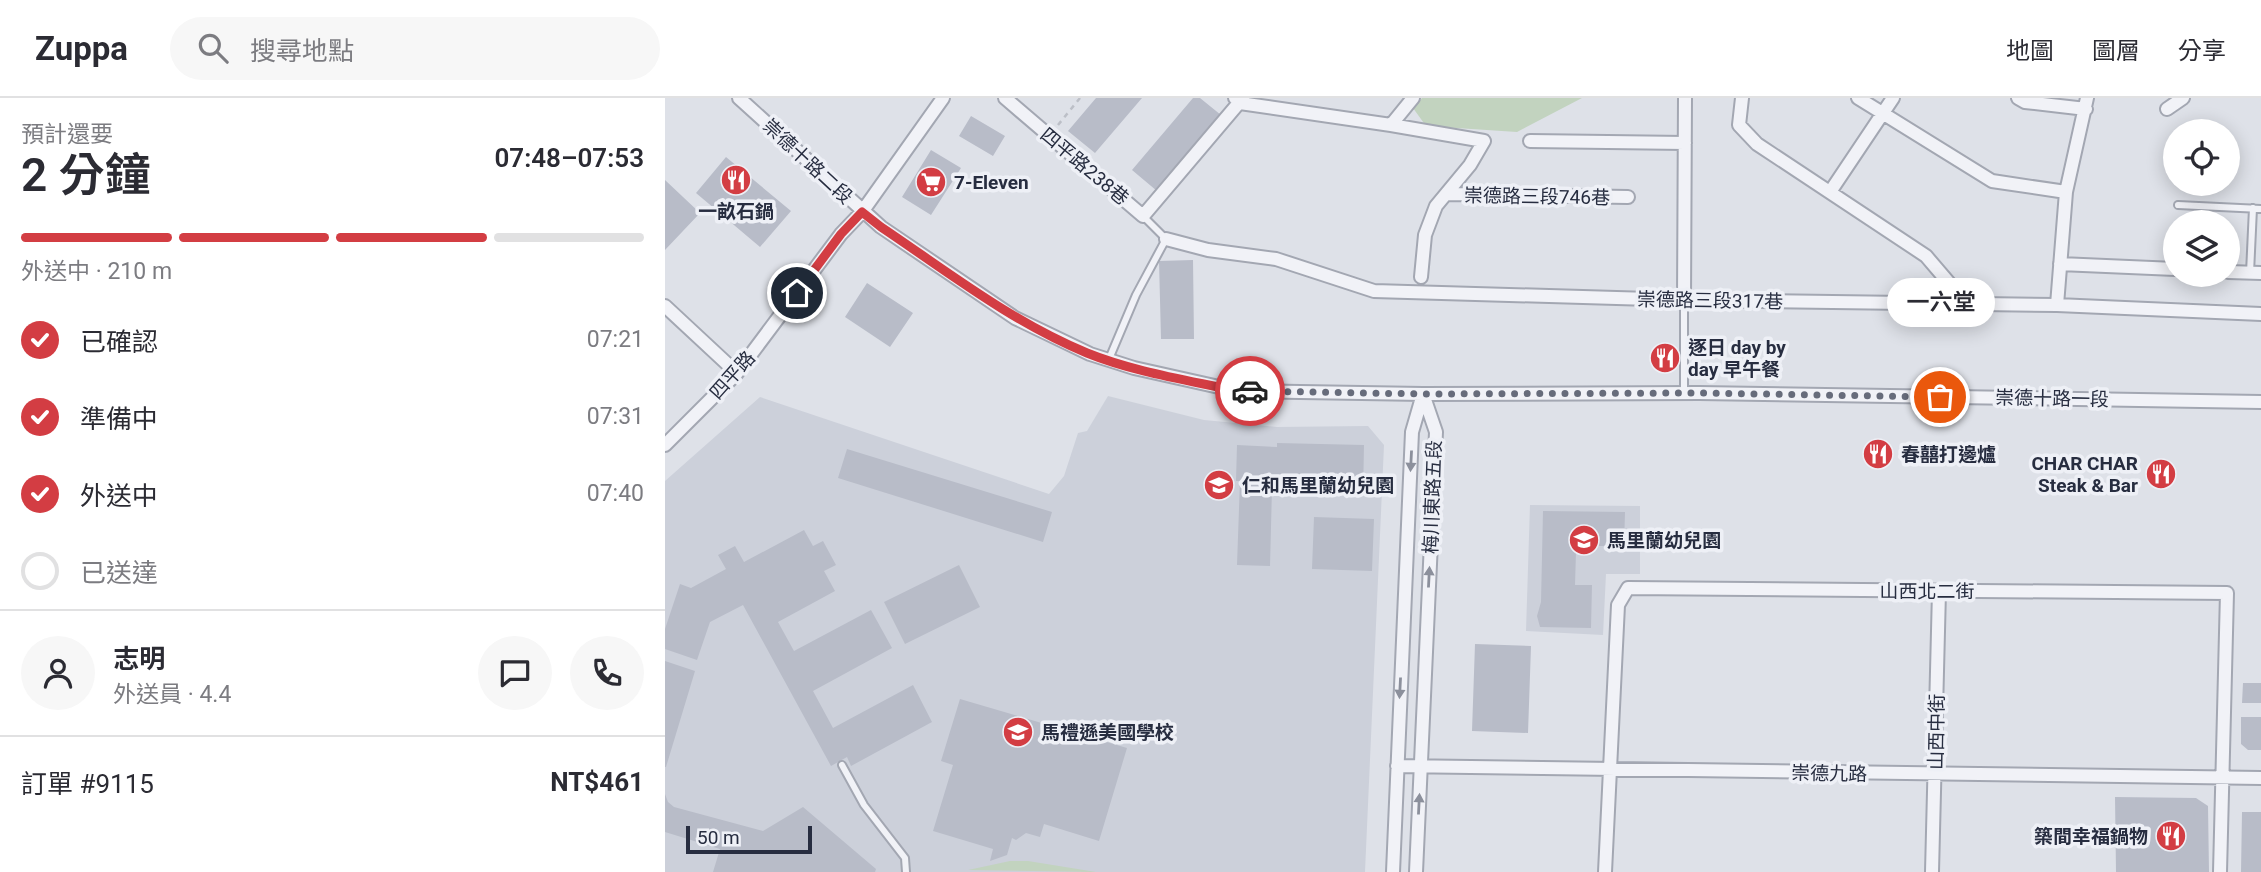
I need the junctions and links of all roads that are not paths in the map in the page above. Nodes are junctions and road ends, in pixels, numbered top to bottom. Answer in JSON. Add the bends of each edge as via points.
{"nodes":[{"id":1,"x":740,"y":98,"type":"edge"},
{"id":2,"x":943,"y":98,"type":"edge"},
{"id":3,"x":1005,"y":98,"type":"edge"},
{"id":4,"x":1413,"y":98,"type":"edge"},
{"id":5,"x":1685,"y":98,"type":"edge"},
{"id":6,"x":1742,"y":98,"type":"edge"},
{"id":7,"x":1858,"y":98,"type":"edge"},
{"id":8,"x":1893,"y":98,"type":"edge"},
{"id":9,"x":2018,"y":98,"type":"edge"},
{"id":10,"x":2183,"y":98,"type":"edge"},
{"id":11,"x":1239,"y":100,"type":"edge"},
{"id":12,"x":2087,"y":103,"type":"edge"},
{"id":13,"x":2167,"y":109,"type":"dead end"},
{"id":14,"x":1883,"y":113,"type":"junction"},
{"id":15,"x":1391,"y":125,"type":"junction"},
{"id":16,"x":1530,"y":141,"type":"dead end"},
{"id":17,"x":1685,"y":143,"type":"junction"},
{"id":18,"x":1830,"y":192,"type":"junction"},
{"id":19,"x":2066,"y":192,"type":"junction"},
{"id":20,"x":1447,"y":194,"type":"junction"},
{"id":21,"x":1628,"y":197,"type":"dead end"},
{"id":22,"x":2178,"y":205,"type":"dead end"},
{"id":23,"x":2257,"y":208,"type":"edge"},
{"id":24,"x":862,"y":212,"type":"junction"},
{"id":25,"x":1143,"y":216,"type":"junction"},
{"id":26,"x":1166,"y":239,"type":"junction"},
{"id":27,"x":2060,"y":264,"type":"junction"},
{"id":28,"x":2163,"y":268,"type":"edge"},
{"id":29,"x":2255,"y":273,"type":"edge"},
{"id":30,"x":1421,"y":277,"type":"dead end"},
{"id":31,"x":1683,"y":300,"type":"junction"},
{"id":32,"x":1967,"y":304,"type":"junction"},
{"id":33,"x":2057,"y":305,"type":"junction"},
{"id":34,"x":665,"y":306,"type":"edge"},
{"id":35,"x":2261,"y":314,"type":"edge"},
{"id":36,"x":1109,"y":359,"type":"junction"},
{"id":37,"x":737,"y":373,"type":"junction"},
{"id":38,"x":1683,"y":393,"type":"junction"},
{"id":39,"x":1423,"y":394,"type":"junction"},
{"id":40,"x":2261,"y":402,"type":"edge"},
{"id":41,"x":665,"y":445,"type":"edge"},
{"id":42,"x":1939,"y":591,"type":"junction"},
{"id":43,"x":842,"y":765,"type":"dead end"},
{"id":44,"x":1397,"y":766,"type":"junction"},
{"id":45,"x":1420,"y":767,"type":"junction"},
{"id":46,"x":1610,"y":769,"type":"junction"},
{"id":47,"x":1935,"y":775,"type":"junction"},
{"id":48,"x":2222,"y":777,"type":"junction"},
{"id":49,"x":2261,"y":778,"type":"edge"},
{"id":50,"x":906,"y":872,"type":"edge"},
{"id":51,"x":1393,"y":872,"type":"edge"},
{"id":52,"x":1416,"y":872,"type":"edge"},
{"id":53,"x":1605,"y":872,"type":"edge"},
{"id":54,"x":1932,"y":872,"type":"edge"},
{"id":55,"x":2220,"y":872,"type":"edge"}],
"edges":[{"from":1,"to":24,"type":"street","name":"崇德十路二段"},
{"from":2,"to":24,"type":"street","name":"四平路"},
{"from":3,"to":25,"type":"street","name":"四平路238巷"},
{"from":4,"to":15,"type":"street"},
{"from":5,"to":17,"type":"street"},
{"from":6,"to":18,"type":"street","via":[[1739,125],[1756,144]]},
{"from":7,"to":14,"type":"street"},
{"from":8,"to":14,"type":"street"},
{"from":9,"to":12,"type":"street"},
{"from":10,"to":13,"type":"street"},
{"from":11,"to":15,"type":"street"},
{"from":11,"to":25,"type":"street","name":"四平路238巷"},
{"from":12,"to":19,"type":"street"},
{"from":14,"to":18,"type":"street"},
{"from":14,"to":19,"type":"street","via":[[1992,181]]},
{"from":15,"to":20,"type":"street","via":[[1484,141]]},
{"from":16,"to":17,"type":"street"},
{"from":17,"to":31,"type":"street"},
{"from":18,"to":32,"type":"street","via":[[1926,256]]},
{"from":19,"to":27,"type":"street"},
{"from":20,"to":21,"type":"street","name":"崇德路三段746巷"},
{"from":20,"to":30,"type":"street","via":[[1436,206],[1425,235]]},
{"from":22,"to":23,"type":"lane"},
{"from":23,"to":29,"type":"lane"},
{"from":24,"to":36,"type":"street","name":"崇德十路二段","via":[[1015,318]]},
{"from":24,"to":37,"type":"street","name":"四平路"},
{"from":25,"to":26,"type":"lane"},
{"from":26,"to":31,"type":"street","name":"崇德路三段317巷","via":[[1276,259],[1374,291]]},
{"from":26,"to":36,"type":"lane"},
{"from":27,"to":28,"type":"street"},
{"from":27,"to":33,"type":"street"},
{"from":31,"to":32,"type":"street","name":"崇德路三段317巷"},
{"from":31,"to":38,"type":"lane"},
{"from":32,"to":33,"type":"street","name":"崇德路三段317巷"},
{"from":33,"to":35,"type":"street","name":"崇德路三段317巷"},
{"from":34,"to":37,"type":"street"},
{"from":36,"to":39,"type":"street","name":"崇德十路二段","via":[[1237,391]]},
{"from":37,"to":41,"type":"street","name":"四平路"},
{"from":38,"to":39,"type":"street","name":"崇德十路一段"},
{"from":38,"to":40,"type":"street","name":"崇德十路一段"},
{"from":39,"to":44,"type":"street","name":"梅川東路五段","one_way":true,"via":[[1412,432]]},
{"from":45,"to":39,"type":"street","name":"梅川東路五段","one_way":true,"via":[[1436,432]]},
{"from":42,"to":46,"type":"street","name":"山西北二街","via":[[1628,588],[1618,605]]},
{"from":42,"to":47,"type":"street","name":"山西中街"},
{"from":42,"to":48,"type":"street","name":"山西北二街","via":[[2227,593]]},
{"from":43,"to":50,"type":"lane","via":[[864,805],[905,859]]},
{"from":44,"to":45,"type":"street","name":"崇德九路"},
{"from":44,"to":51,"type":"street","name":"梅川東路五段"},
{"from":45,"to":46,"type":"street","name":"崇德九路"},
{"from":52,"to":45,"type":"street","name":"梅川東路五段","one_way":true},
{"from":46,"to":47,"type":"street","name":"崇德九路"},
{"from":46,"to":53,"type":"street"},
{"from":47,"to":48,"type":"street","name":"崇德九路"},
{"from":47,"to":54,"type":"street","name":"山西中街"},
{"from":48,"to":49,"type":"street","name":"崇德九路"},
{"from":48,"to":55,"type":"street"}]}
